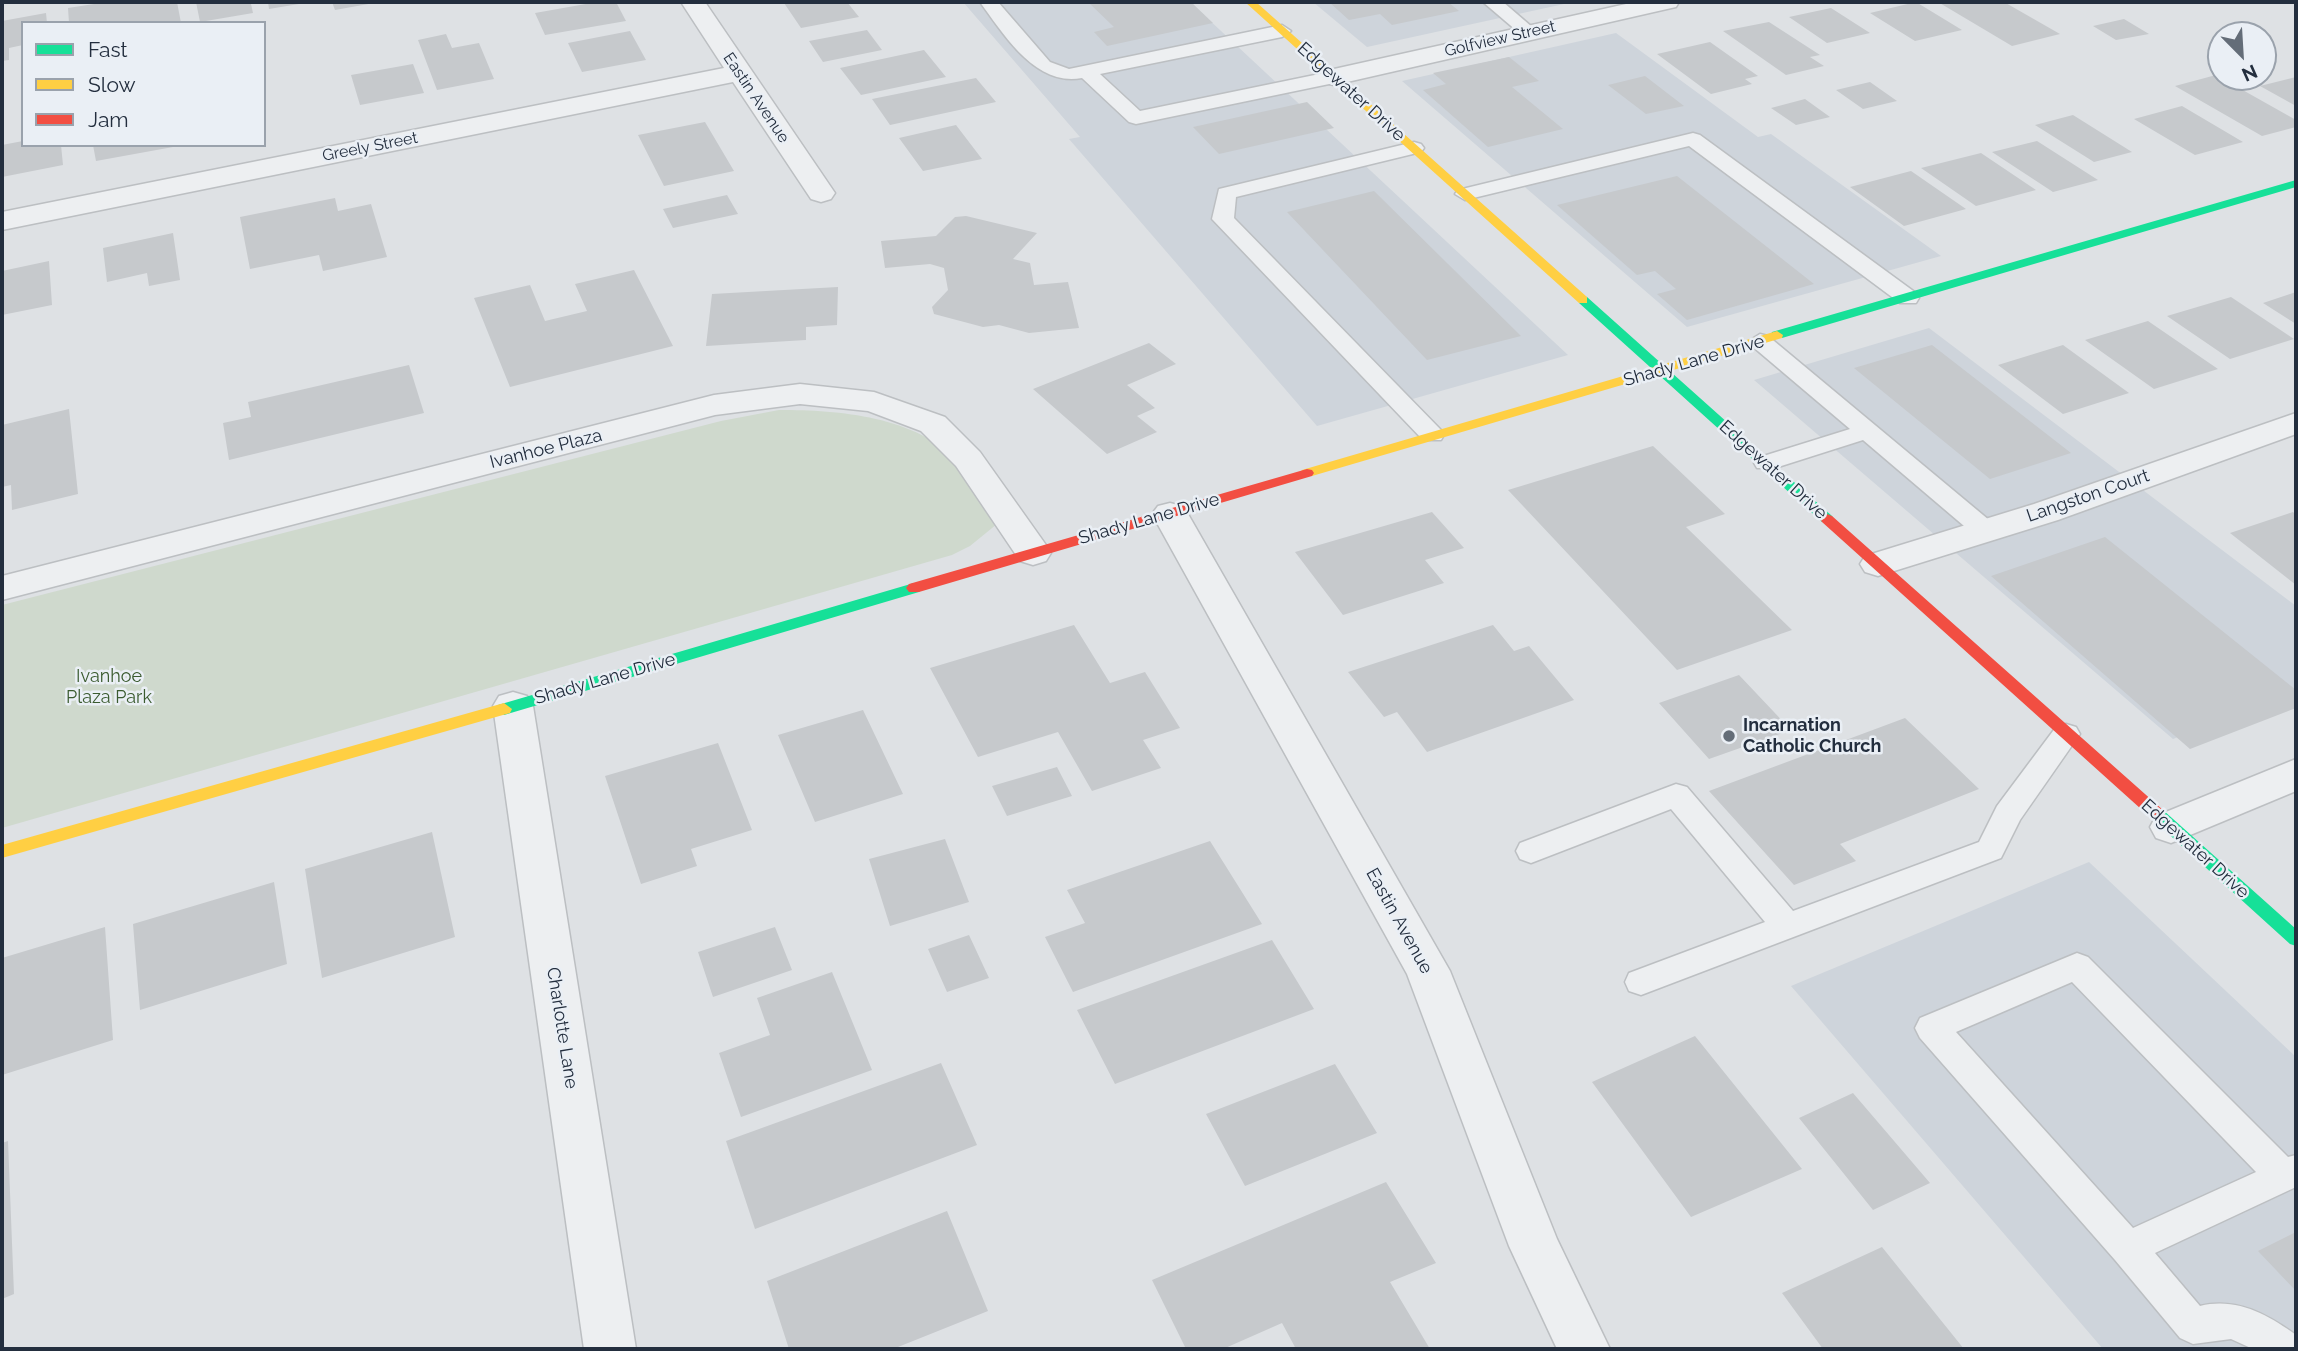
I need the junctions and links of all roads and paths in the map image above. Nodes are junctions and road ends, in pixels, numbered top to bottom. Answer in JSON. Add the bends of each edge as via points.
{"nodes":[{"id":1,"x":693,"y":2,"type":"edge"},
{"id":2,"x":989,"y":2,"type":"edge"},
{"id":3,"x":1250,"y":2,"type":"edge"},
{"id":4,"x":1492,"y":2,"type":"edge"},
{"id":5,"x":1667,"y":2,"type":"edge"},
{"id":6,"x":1282,"y":31,"type":"junction"},
{"id":7,"x":1530,"y":33,"type":"junction"},
{"id":8,"x":1086,"y":71,"type":"junction"},
{"id":9,"x":739,"y":73,"type":"junction"},
{"id":10,"x":1334,"y":77,"type":"junction"},
{"id":11,"x":1414,"y":148,"type":"junction"},
{"id":12,"x":2296,"y":183,"type":"edge"},
{"id":13,"x":821,"y":193,"type":"dead end"},
{"id":14,"x":1465,"y":194,"type":"junction"},
{"id":15,"x":2,"y":221,"type":"edge"},
{"id":16,"x":1908,"y":298,"type":"junction"},
{"id":17,"x":1760,"y":341,"type":"junction"},
{"id":18,"x":1662,"y":370,"type":"junction"},
{"id":19,"x":2296,"y":423,"type":"edge"},
{"id":20,"x":1865,"y":432,"type":"junction"},
{"id":21,"x":1432,"y":435,"type":"junction"},
{"id":22,"x":1766,"y":463,"type":"junction"},
{"id":23,"x":1170,"y":514,"type":"junction"},
{"id":24,"x":1986,"y":530,"type":"junction"},
{"id":25,"x":1033,"y":553,"type":"junction"},
{"id":26,"x":1878,"y":564,"type":"junction"},
{"id":27,"x":2,"y":588,"type":"edge"},
{"id":28,"x":513,"y":706,"type":"junction"},
{"id":29,"x":2066,"y":734,"type":"junction"},
{"id":30,"x":2296,"y":774,"type":"edge"},
{"id":31,"x":2171,"y":827,"type":"junction"},
{"id":32,"x":1531,"y":851,"type":"dead end"},
{"id":33,"x":2,"y":852,"type":"edge"},
{"id":34,"x":1787,"y":926,"type":"junction"},
{"id":35,"x":2296,"y":939,"type":"edge"},
{"id":36,"x":1641,"y":982,"type":"dead end"},
{"id":37,"x":2290,"y":1173,"type":"edge"},
{"id":38,"x":2128,"y":1248,"type":"junction"},
{"id":39,"x":611,"y":1349,"type":"edge"},
{"id":40,"x":1584,"y":1349,"type":"edge"},
{"id":41,"x":2284,"y":1349,"type":"edge"}],
"edges":[{"from":1,"to":9,"type":"street","name":"Eastin Avenue"},
{"from":2,"to":8,"type":"lane","via":[[1043,66],[1068,75]]},
{"from":3,"to":6,"type":"street","name":"Edgewater Drive"},
{"from":4,"to":7,"type":"lane"},
{"from":5,"to":7,"type":"street","name":"Golfview Street"},
{"from":6,"to":8,"type":"lane"},
{"from":6,"to":10,"type":"street","name":"Edgewater Drive"},
{"from":7,"to":10,"type":"street","name":"Golfview Street"},
{"from":8,"to":10,"type":"lane","via":[[1136,118]]},
{"from":9,"to":13,"type":"street","name":"Eastin Avenue"},
{"from":9,"to":15,"type":"street","name":"Greely Street"},
{"from":10,"to":11,"type":"street","name":"Edgewater Drive"},
{"from":11,"to":14,"type":"street","name":"Edgewater Drive"},
{"from":11,"to":21,"type":"lane","via":[[1226,193],[1223,219]]},
{"from":12,"to":16,"type":"street","name":"Shady Lane Drive"},
{"from":14,"to":16,"type":"lane","via":[[1693,139]]},
{"from":14,"to":18,"type":"street","name":"Edgewater Drive"},
{"from":16,"to":17,"type":"street","name":"Shady Lane Drive"},
{"from":17,"to":18,"type":"street","name":"Shady Lane Drive"},
{"from":17,"to":20,"type":"lane"},
{"from":18,"to":21,"type":"street","name":"Shady Lane Drive"},
{"from":18,"to":22,"type":"street","name":"Edgewater Drive"},
{"from":19,"to":24,"type":"street","name":"Langston Court"},
{"from":20,"to":22,"type":"lane"},
{"from":20,"to":24,"type":"lane"},
{"from":21,"to":23,"type":"street","name":"Shady Lane Drive"},
{"from":22,"to":26,"type":"street","name":"Edgewater Drive"},
{"from":23,"to":25,"type":"street","name":"Shady Lane Drive"},
{"from":23,"to":40,"type":"street","name":"Eastin Avenue","via":[[1428,971],[1534,1246]]},
{"from":24,"to":26,"type":"street","name":"Langston Court"},
{"from":25,"to":27,"type":"street","name":"Ivanhoe Plaza","via":[[968,459],[933,424],[874,402],[800,394],[714,405]]},
{"from":25,"to":28,"type":"street","name":"Shady Lane Drive"},
{"from":26,"to":29,"type":"street","name":"Edgewater Drive"},
{"from":28,"to":33,"type":"street","name":"Shady Lane Drive"},
{"from":28,"to":39,"type":"street","name":"Charlotte Lane"},
{"from":29,"to":31,"type":"street","name":"Edgewater Drive"},
{"from":29,"to":34,"type":"lane","via":[[2008,814],[1990,850]]},
{"from":30,"to":31,"type":"street"},
{"from":31,"to":35,"type":"street","name":"Edgewater Drive"},
{"from":32,"to":34,"type":"lane","via":[[1676,795]]},
{"from":34,"to":36,"type":"lane"},
{"from":37,"to":38,"type":"lane"},
{"from":37,"to":38,"type":"lane","via":[[2077,965],[1932,1028]]},
{"from":38,"to":41,"type":"lane","via":[[2193,1325],[2215,1319],[2251,1324]]}]}
